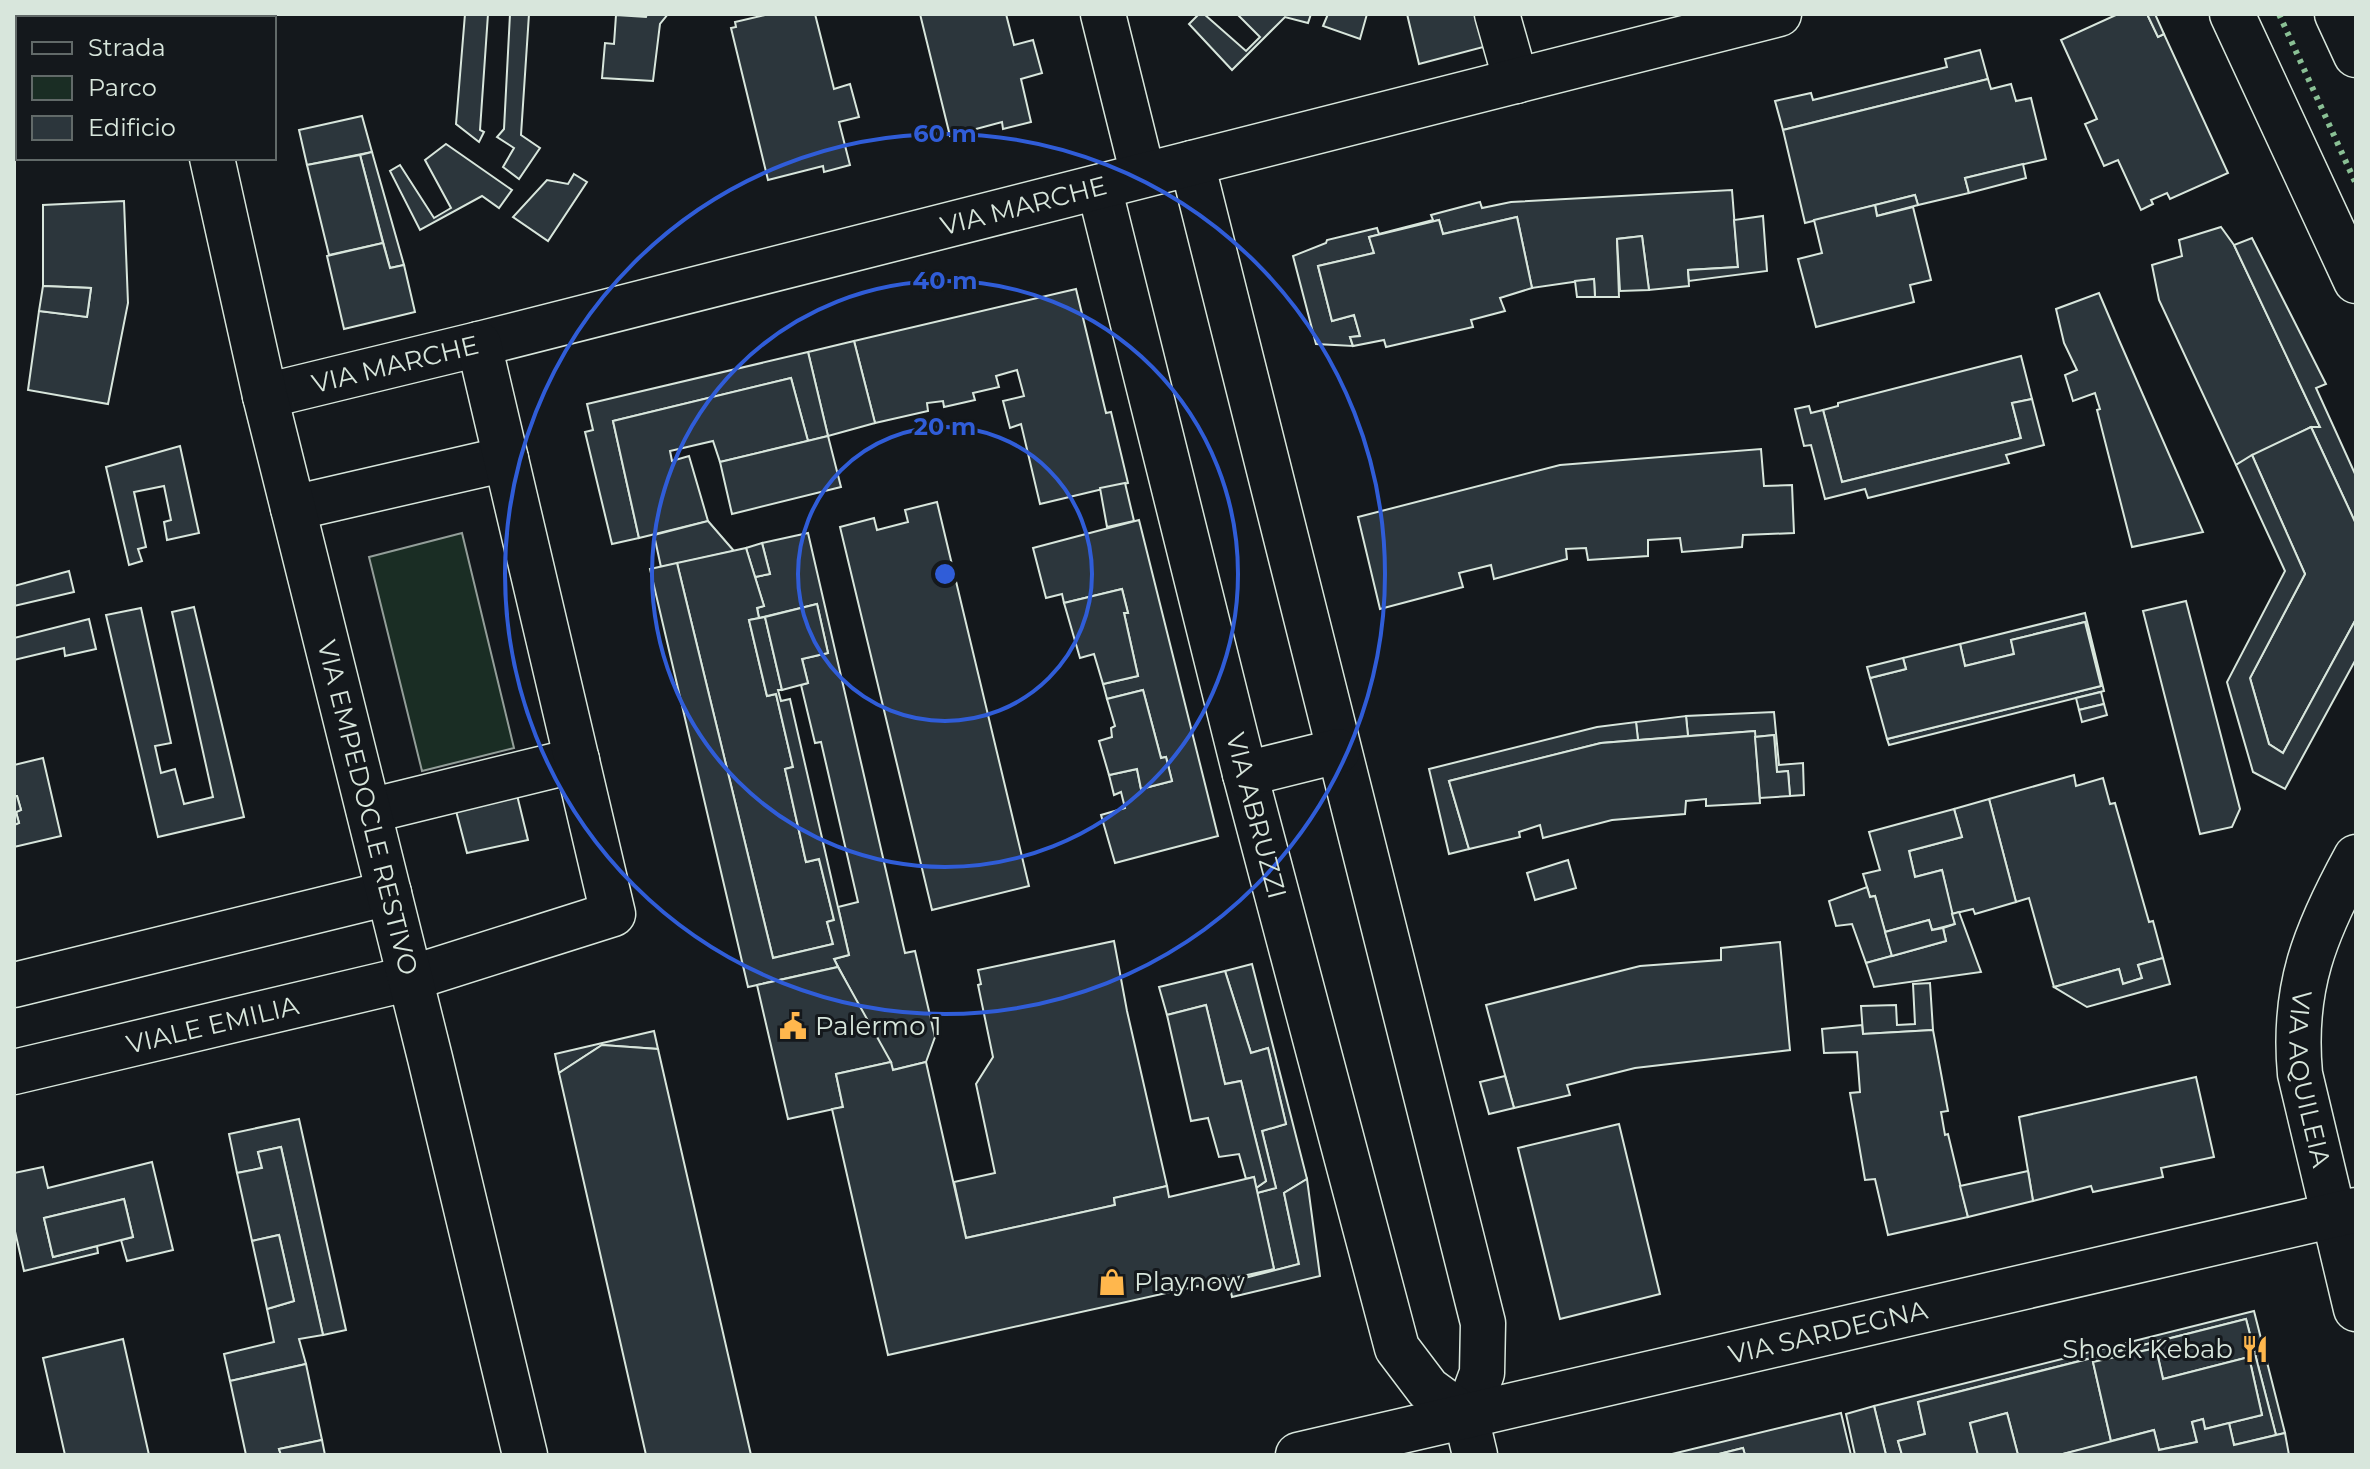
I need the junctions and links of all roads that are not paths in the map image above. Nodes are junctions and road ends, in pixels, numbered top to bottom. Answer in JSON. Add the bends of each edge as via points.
{"nodes":[{"id":1,"x":1103,"y":14,"type":"edge"},
{"id":2,"x":1497,"y":14,"type":"edge"},
{"id":3,"x":1779,"y":14,"type":"edge"},
{"id":4,"x":2232,"y":14,"type":"edge"},
{"id":5,"x":2337,"y":14,"type":"edge"},
{"id":6,"x":2356,"y":55,"type":"edge"},
{"id":7,"x":1516,"y":81,"type":"junction"},
{"id":8,"x":212,"y":160,"type":"edge"},
{"id":9,"x":1192,"y":163,"type":"junction"},
{"id":10,"x":1143,"y":175,"type":"junction"},
{"id":11,"x":1099,"y":187,"type":"junction"},
{"id":12,"x":2356,"y":281,"type":"edge"},
{"id":13,"x":479,"y":344,"type":"junction"},
{"id":14,"x":265,"y":396,"type":"junction"},
{"id":15,"x":506,"y":459,"type":"junction"},
{"id":16,"x":293,"y":508,"type":"junction"},
{"id":17,"x":1338,"y":751,"type":"junction"},
{"id":18,"x":577,"y":760,"type":"junction"},
{"id":19,"x":1245,"y":774,"type":"junction"},
{"id":20,"x":369,"y":811,"type":"junction"},
{"id":21,"x":2356,"y":857,"type":"edge"},
{"id":22,"x":389,"y":893,"type":"junction"},
{"id":23,"x":411,"y":978,"type":"junction"},
{"id":24,"x":14,"y":985,"type":"edge"},
{"id":25,"x":14,"y":1072,"type":"edge"},
{"id":26,"x":2345,"y":1213,"type":"edge"},
{"id":27,"x":2356,"y":1309,"type":"edge"},
{"id":28,"x":1470,"y":1436,"type":"edge"},
{"id":29,"x":525,"y":1455,"type":"edge"},
{"id":30,"x":1298,"y":1455,"type":"edge"}],
"edges":[{"from":1,"to":10,"type":"street"},
{"from":2,"to":7,"type":"street"},
{"from":3,"to":7,"type":"street","name":"VIA MARCHE"},
{"from":4,"to":12,"type":"street"},
{"from":5,"to":6,"type":"street"},
{"from":7,"to":9,"type":"street","name":"VIA MARCHE"},
{"from":8,"to":14,"type":"street","name":"VIA EMPEDOCLE RESTIVO"},
{"from":9,"to":10,"type":"street","name":"VIA MARCHE"},
{"from":9,"to":17,"type":"street"},
{"from":10,"to":11,"type":"street","name":"VIA MARCHE"},
{"from":11,"to":13,"type":"street","name":"VIA MARCHE"},
{"from":11,"to":19,"type":"street","name":"VIA ABRUZZI"},
{"from":13,"to":14,"type":"street","name":"VIA MARCHE"},
{"from":13,"to":15,"type":"street"},
{"from":14,"to":16,"type":"street","name":"VIA EMPEDOCLE RESTIVO"},
{"from":15,"to":16,"type":"street"},
{"from":15,"to":18,"type":"street"},
{"from":16,"to":20,"type":"street","name":"VIA EMPEDOCLE RESTIVO"},
{"from":17,"to":19,"type":"street"},
{"from":17,"to":28,"type":"street","via":[[1483,1323],[1482,1373]]},
{"from":18,"to":20,"type":"street"},
{"from":18,"to":23,"type":"street","name":"VIALE EMILIA","via":[[613,914]]},
{"from":19,"to":28,"type":"street","name":"VIA ABRUZZI","via":[[1397,1348]]},
{"from":20,"to":22,"type":"street","name":"VIA EMPEDOCLE RESTIVO"},
{"from":21,"to":26,"type":"street","name":"VIA AQUILEIA","via":[[2311,951],[2298,1011],[2300,1074]]},
{"from":22,"to":23,"type":"street","name":"VIA EMPEDOCLE RESTIVO"},
{"from":22,"to":24,"type":"street"},
{"from":23,"to":25,"type":"street","name":"VIALE EMILIA"},
{"from":23,"to":29,"type":"street","name":"VIA EMPEDOCLE RESTIVO"},
{"from":26,"to":27,"type":"street","name":"VIA AQUILEIA"},
{"from":26,"to":28,"type":"street","name":"VIA SARDEGNA"},
{"from":28,"to":30,"type":"street","name":"VIA SARDEGNA"}]}
